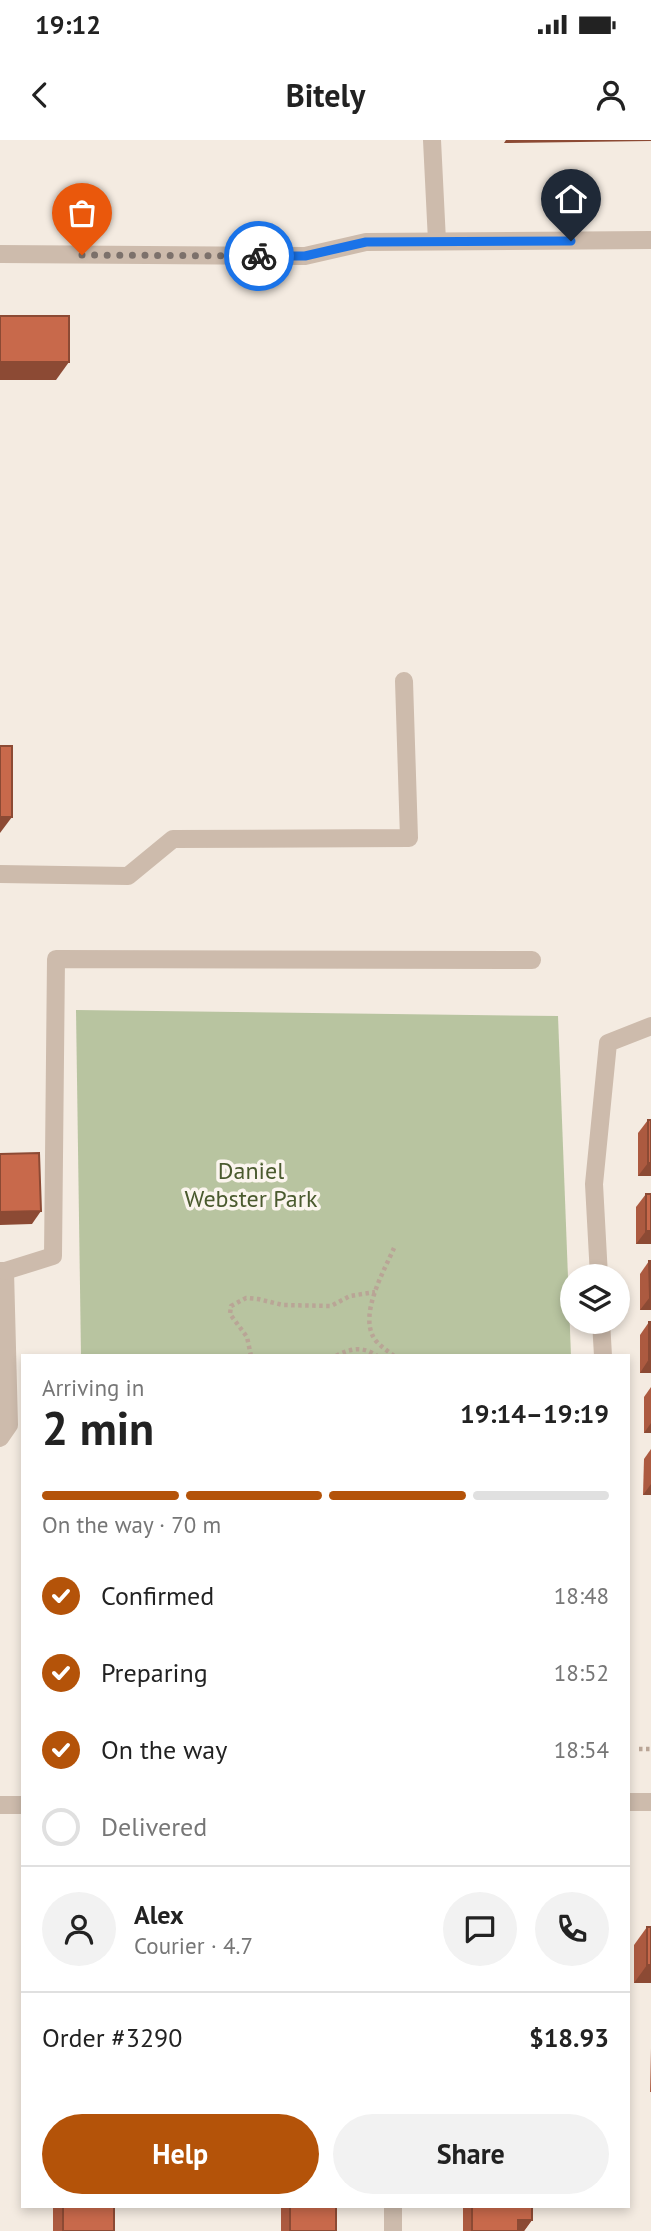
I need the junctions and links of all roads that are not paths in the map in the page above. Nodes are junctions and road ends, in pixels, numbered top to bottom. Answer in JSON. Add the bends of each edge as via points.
{"nodes":[{"id":1,"x":432,"y":140,"type":"edge"},
{"id":2,"x":651,"y":240,"type":"edge"},
{"id":3,"x":437,"y":242,"type":"junction"},
{"id":4,"x":0,"y":254,"type":"edge"},
{"id":5,"x":404,"y":681,"type":"dead end"},
{"id":6,"x":0,"y":874,"type":"edge"},
{"id":7,"x":532,"y":960,"type":"dead end"},
{"id":8,"x":651,"y":1026,"type":"edge"},
{"id":9,"x":598,"y":1264,"type":"edge"},
{"id":10,"x":2,"y":1271,"type":"edge"},
{"id":11,"x":602,"y":1334,"type":"edge"},
{"id":12,"x":603,"y":1354,"type":"edge"},
{"id":13,"x":0,"y":1438,"type":"edge"},
{"id":14,"x":630,"y":1802,"type":"edge"},
{"id":15,"x":651,"y":1802,"type":"edge"},
{"id":16,"x":0,"y":1805,"type":"edge"},
{"id":17,"x":21,"y":1805,"type":"edge"},
{"id":18,"x":393,"y":2208,"type":"edge"},
{"id":19,"x":393,"y":2231,"type":"edge"}],
"edges":[{"from":1,"to":3,"type":"street"},
{"from":2,"to":3,"type":"street"},
{"from":3,"to":4,"type":"street","via":[[366,242],[305,256]]},
{"from":5,"to":6,"type":"street","via":[[409,838],[173,839],[128,876]]},
{"from":7,"to":10,"type":"street","via":[[56,959],[53,1256]]},
{"from":8,"to":9,"type":"street","via":[[608,1043],[594,1184]]},
{"from":10,"to":13,"type":"street","via":[[9,1424]]},
{"from":11,"to":12,"type":"street"},
{"from":14,"to":15,"type":"street"},
{"from":16,"to":17,"type":"street"},
{"from":18,"to":19,"type":"street"}]}
